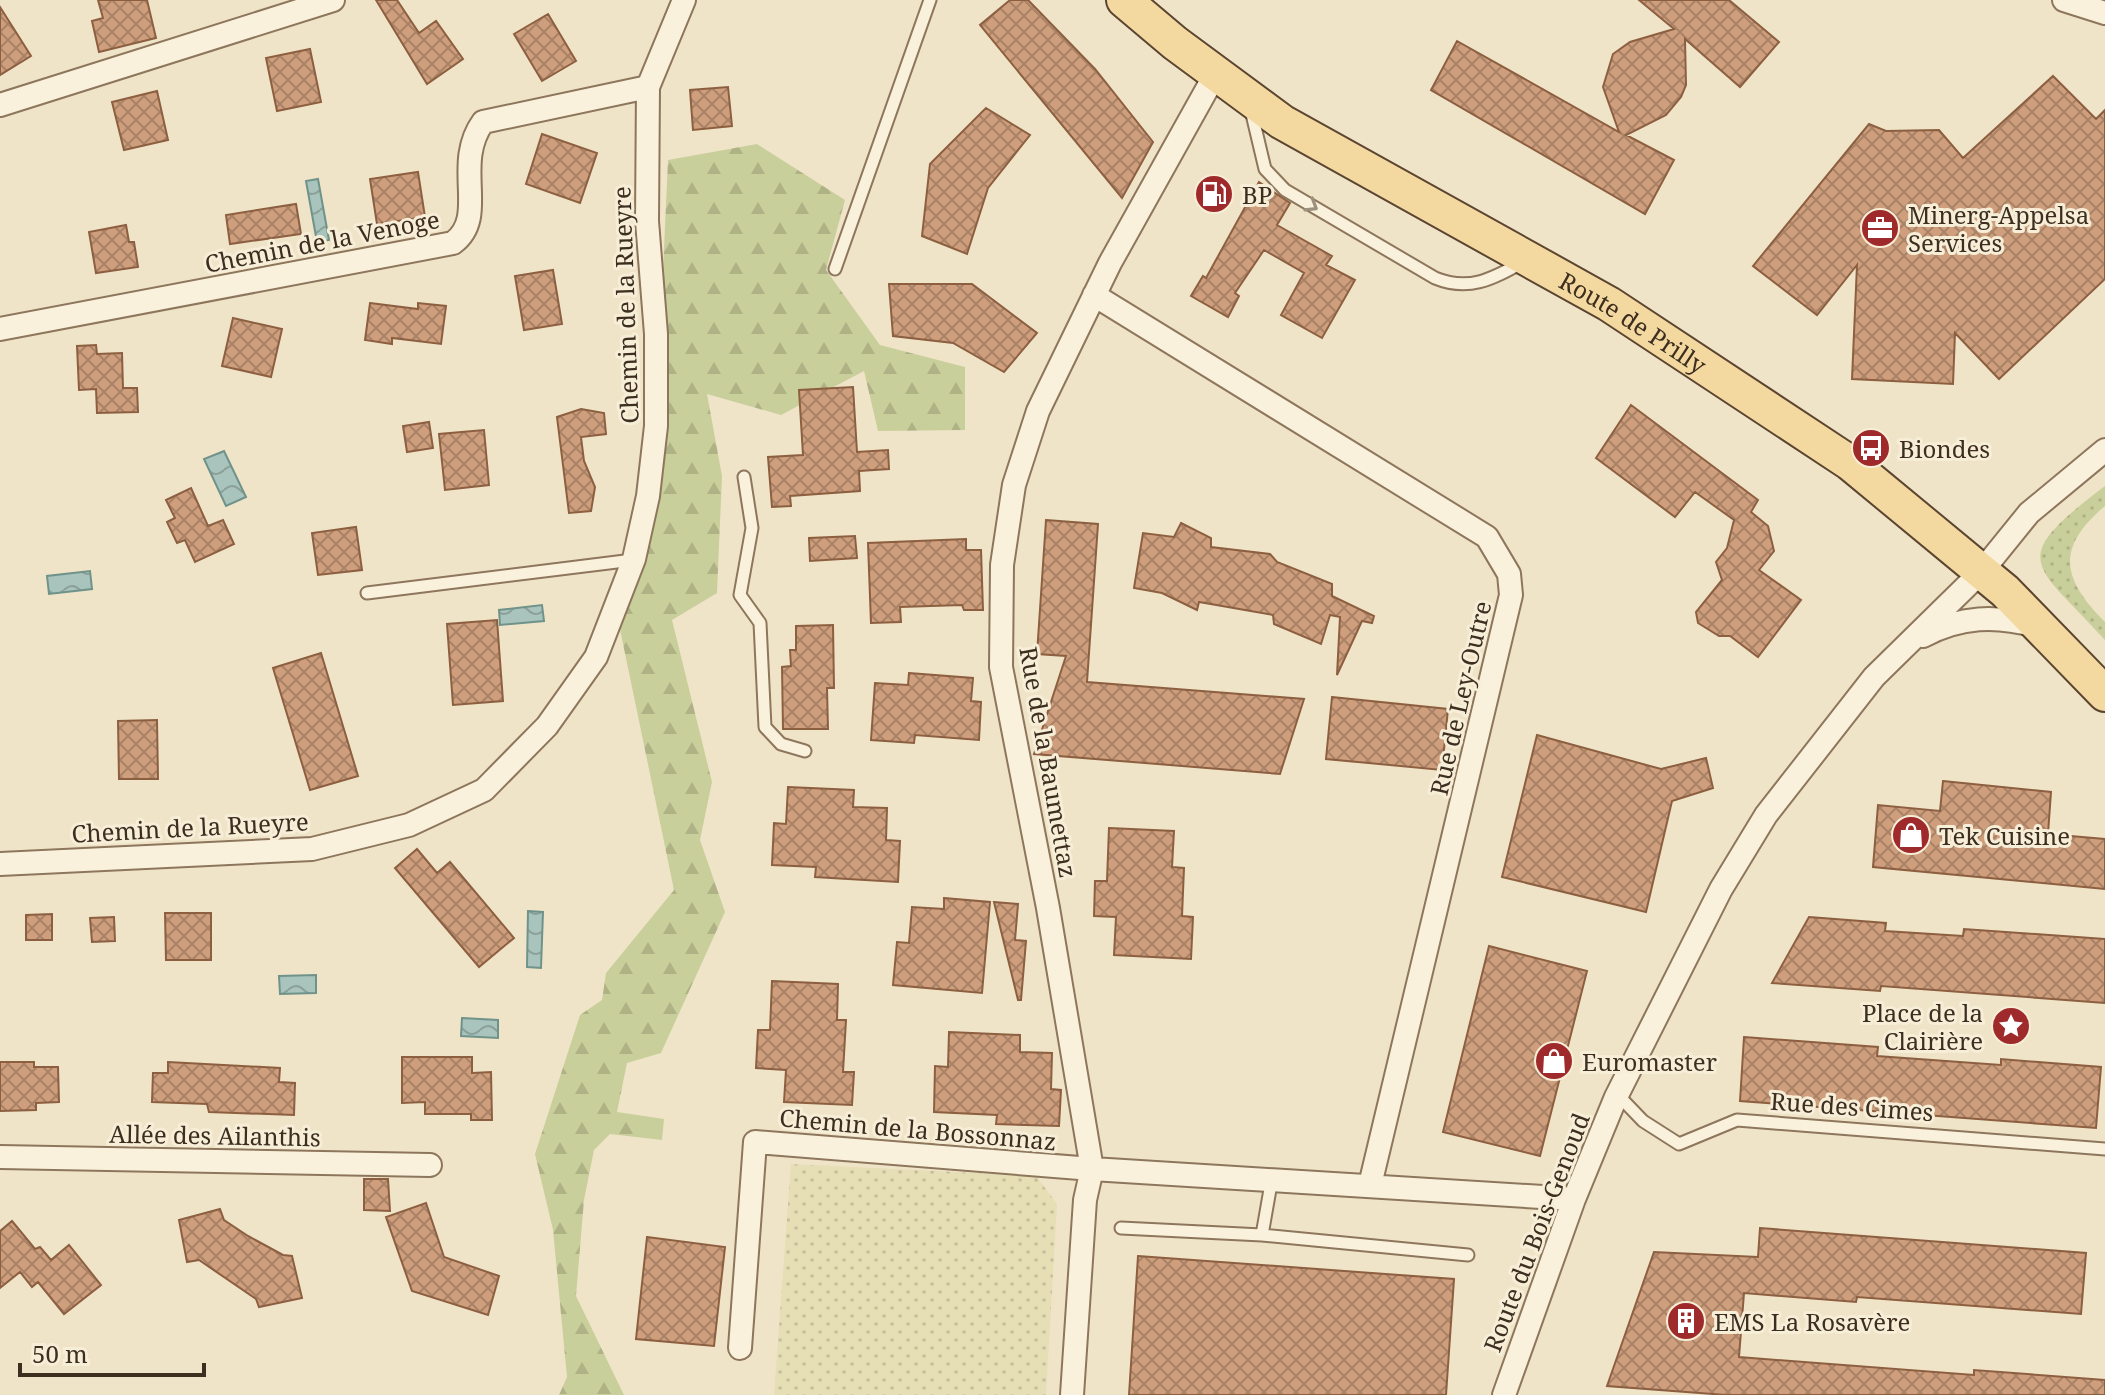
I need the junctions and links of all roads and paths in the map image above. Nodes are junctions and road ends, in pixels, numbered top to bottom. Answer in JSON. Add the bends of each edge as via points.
{"nodes":[{"id":1,"x":333,"y":0,"type":"edge"},
{"id":2,"x":684,"y":0,"type":"edge"},
{"id":3,"x":930,"y":0,"type":"edge"},
{"id":4,"x":1124,"y":0,"type":"edge"},
{"id":5,"x":2064,"y":0,"type":"edge"},
{"id":6,"x":2105,"y":13,"type":"edge"},
{"id":7,"x":1216,"y":73,"type":"junction"},
{"id":8,"x":648,"y":87,"type":"junction"},
{"id":9,"x":1249,"y":97,"type":"junction"},
{"id":10,"x":0,"y":105,"type":"edge"},
{"id":11,"x":1526,"y":260,"type":"junction"},
{"id":12,"x":835,"y":269,"type":"dead end"},
{"id":13,"x":1094,"y":295,"type":"junction"},
{"id":14,"x":0,"y":329,"type":"edge"},
{"id":15,"x":2105,"y":450,"type":"edge"},
{"id":16,"x":744,"y":477,"type":"dead end"},
{"id":17,"x":634,"y":559,"type":"junction"},
{"id":18,"x":1982,"y":571,"type":"junction"},
{"id":19,"x":367,"y":593,"type":"dead end"},
{"id":20,"x":2039,"y":627,"type":"junction"},
{"id":21,"x":1905,"y":646,"type":"junction"},
{"id":22,"x":2105,"y":694,"type":"edge"},
{"id":23,"x":805,"y":751,"type":"dead end"},
{"id":24,"x":0,"y":864,"type":"edge"},
{"id":25,"x":1618,"y":1095,"type":"junction"},
{"id":26,"x":2105,"y":1149,"type":"edge"},
{"id":27,"x":0,"y":1157,"type":"edge"},
{"id":28,"x":430,"y":1165,"type":"dead end"},
{"id":29,"x":1092,"y":1169,"type":"junction"},
{"id":30,"x":1272,"y":1178,"type":"junction"},
{"id":31,"x":1370,"y":1185,"type":"junction"},
{"id":32,"x":1574,"y":1199,"type":"junction"},
{"id":33,"x":1121,"y":1228,"type":"dead end"},
{"id":34,"x":1262,"y":1235,"type":"junction"},
{"id":35,"x":1468,"y":1255,"type":"dead end"},
{"id":36,"x":740,"y":1348,"type":"dead end"},
{"id":37,"x":1072,"y":1395,"type":"edge"},
{"id":38,"x":1504,"y":1395,"type":"edge"}],
"edges":[{"from":1,"to":10,"type":"street"},
{"from":2,"to":8,"type":"street","name":"Chemin de la Rueyre"},
{"from":3,"to":12,"type":"lane"},
{"from":4,"to":7,"type":"main road","name":"Route de Prilly"},
{"from":5,"to":6,"type":"street"},
{"from":7,"to":9,"type":"main road","name":"Route de Prilly"},
{"from":7,"to":13,"type":"street","name":"Rue de la Baumettaz"},
{"from":8,"to":14,"type":"street","name":"Chemin de la Venoge","via":[[483,122],[468,150],[469,224],[453,243]]},
{"from":8,"to":17,"type":"street","name":"Chemin de la Rueyre","via":[[647,221],[656,334],[656,426]]},
{"from":9,"to":11,"type":"main road","name":"Route de Prilly","via":[[1282,122]]},
{"from":9,"to":11,"type":"lane","one_way":true,"via":[[1265,169],[1285,190],[1452,285],[1479,285]]},
{"from":11,"to":18,"type":"main road","name":"Route de Prilly","via":[[1609,304],[1850,463]]},
{"from":13,"to":29,"type":"street","name":"Rue de la Baumettaz","via":[[1038,411],[1014,485],[1002,565],[1001,667]]},
{"from":13,"to":31,"type":"street","name":"Rue de Ley-Outre","via":[[1487,537],[1509,574],[1511,595]]},
{"from":15,"to":18,"type":"street","name":"Route du Bois-Genoud","via":[[2029,513]]},
{"from":16,"to":23,"type":"lane","via":[[752,528],[740,595],[760,623],[765,727],[781,744]]},
{"from":17,"to":19,"type":"lane"},
{"from":17,"to":24,"type":"street","name":"Chemin de la Rueyre","via":[[596,657],[547,726],[484,790],[409,825],[312,849]]},
{"from":18,"to":20,"type":"main road","name":"Route de Prilly"},
{"from":18,"to":21,"type":"street","name":"Route du Bois-Genoud"},
{"from":20,"to":21,"type":"street","name":"Route du Bois-Genoud","via":[[1985,617],[1943,626]]},
{"from":20,"to":22,"type":"main road","name":"Route de Prilly"},
{"from":21,"to":25,"type":"street","name":"Route du Bois-Genoud","via":[[1874,677],[1766,815],[1721,889]]},
{"from":25,"to":26,"type":"lane","name":"Rue des Cimes","via":[[1652,1129],[1679,1144],[1737,1120]]},
{"from":25,"to":32,"type":"street","name":"Route du Bois-Genoud"},
{"from":27,"to":28,"type":"street","name":"Allée des Ailanthis"},
{"from":29,"to":30,"type":"street","name":"Chemin de la Bossonnaz"},
{"from":29,"to":36,"type":"street","name":"Chemin de la Bossonnaz","via":[[755,1142]]},
{"from":29,"to":37,"type":"street","via":[[1085,1200]]},
{"from":30,"to":31,"type":"street","name":"Chemin de la Bossonnaz"},
{"from":30,"to":34,"type":"lane"},
{"from":31,"to":32,"type":"street","name":"Chemin de la Bossonnaz"},
{"from":32,"to":38,"type":"street","name":"Route du Bois-Genoud"},
{"from":33,"to":34,"type":"lane"},
{"from":34,"to":35,"type":"lane"}]}
